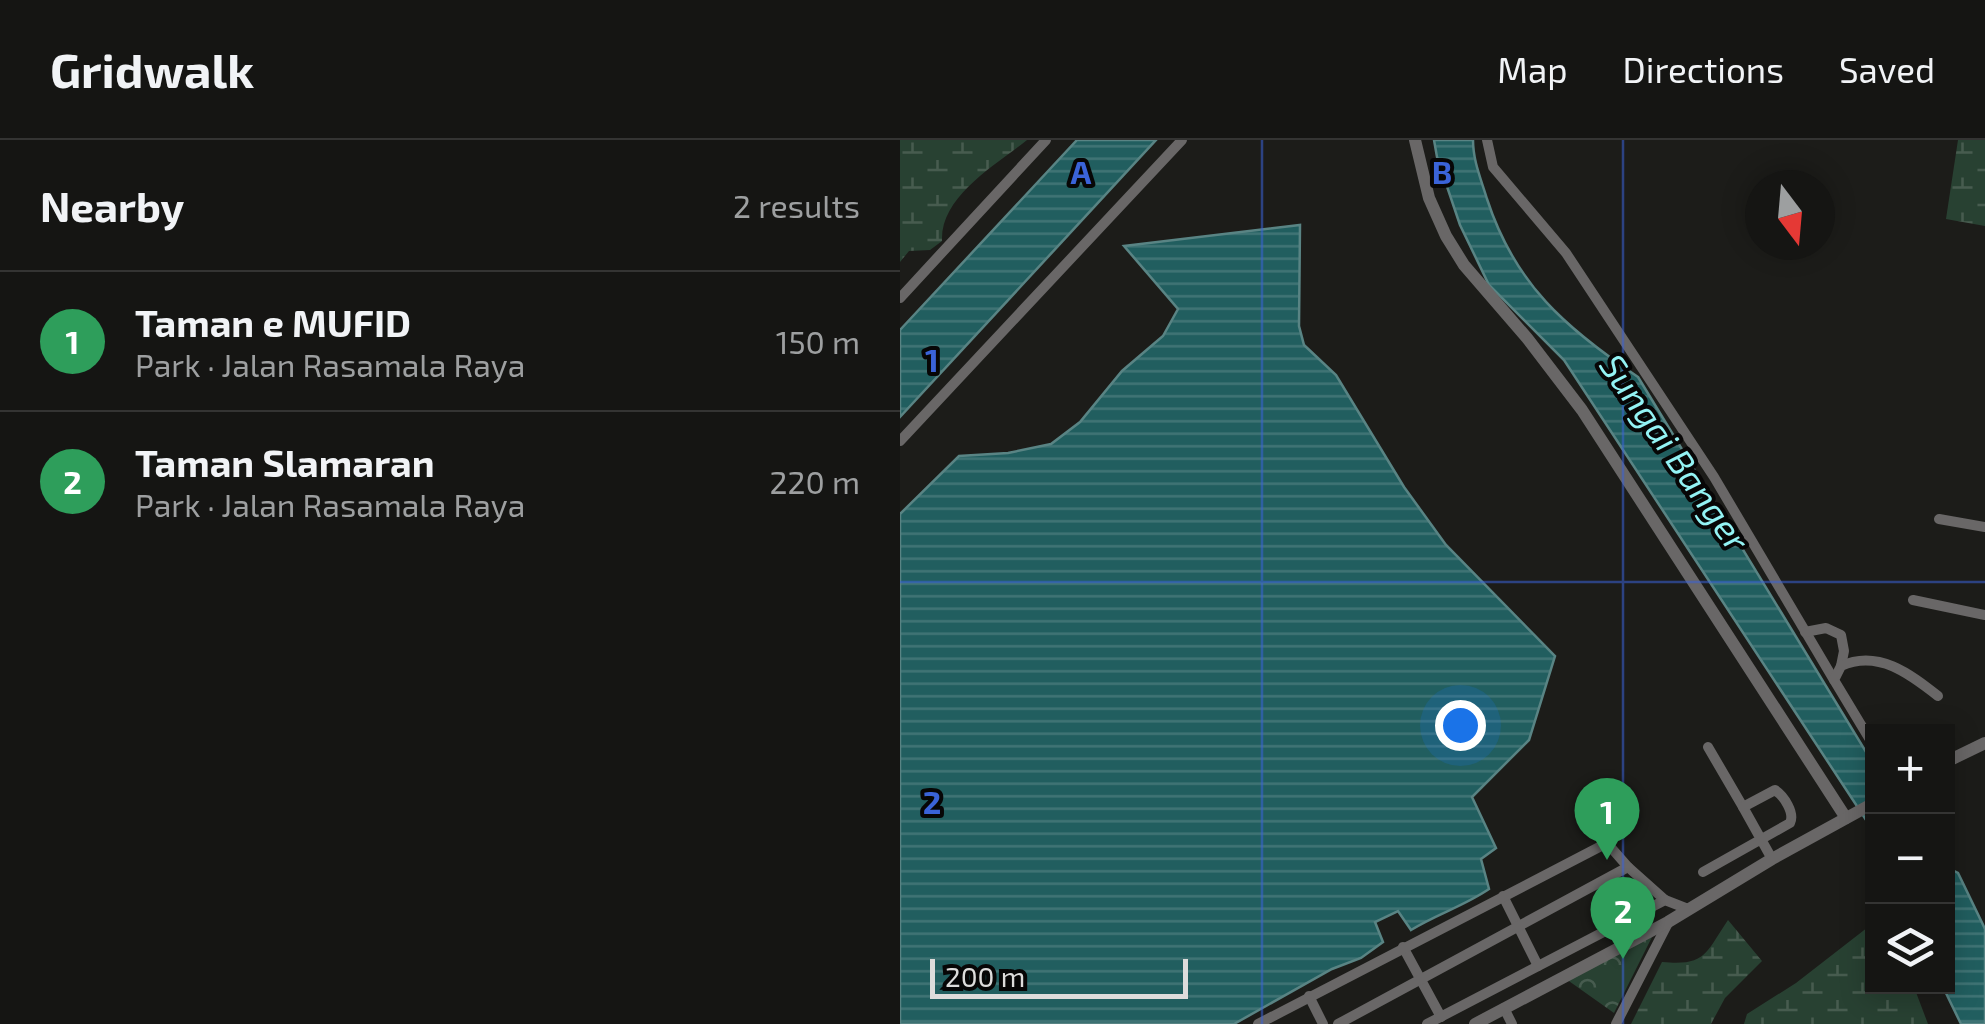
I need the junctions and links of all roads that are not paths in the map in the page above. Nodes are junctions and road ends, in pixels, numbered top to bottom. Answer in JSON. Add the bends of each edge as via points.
{"nodes":[{"id":1,"x":1046,"y":140,"type":"edge"},
{"id":2,"x":1182,"y":140,"type":"edge"},
{"id":3,"x":1415,"y":140,"type":"edge"},
{"id":4,"x":1487,"y":140,"type":"edge"},
{"id":5,"x":900,"y":298,"type":"edge"},
{"id":6,"x":900,"y":441,"type":"edge"},
{"id":7,"x":1939,"y":518,"type":"dead end"},
{"id":8,"x":1985,"y":527,"type":"edge"},
{"id":9,"x":1913,"y":600,"type":"dead end"},
{"id":10,"x":1985,"y":615,"type":"edge"},
{"id":11,"x":1805,"y":632,"type":"junction"},
{"id":12,"x":1841,"y":666,"type":"junction"},
{"id":13,"x":1834,"y":680,"type":"junction"},
{"id":14,"x":1938,"y":696,"type":"dead end"},
{"id":15,"x":1865,"y":731,"type":"edge"},
{"id":16,"x":1985,"y":743,"type":"edge"},
{"id":17,"x":1708,"y":747,"type":"dead end"},
{"id":18,"x":1955,"y":758,"type":"edge"},
{"id":19,"x":1742,"y":807,"type":"junction"},
{"id":20,"x":1865,"y":808,"type":"edge"},
{"id":21,"x":1852,"y":815,"type":"junction"},
{"id":22,"x":1587,"y":816,"type":"dead end"},
{"id":23,"x":1762,"y":840,"type":"junction"},
{"id":24,"x":1607,"y":843,"type":"junction"},
{"id":25,"x":1772,"y":859,"type":"junction"},
{"id":26,"x":1628,"y":867,"type":"junction"},
{"id":27,"x":1704,"y":872,"type":"dead end"},
{"id":28,"x":1503,"y":896,"type":"junction"},
{"id":29,"x":1665,"y":900,"type":"junction"},
{"id":30,"x":1688,"y":909,"type":"junction"},
{"id":31,"x":1668,"y":922,"type":"junction"},
{"id":32,"x":1516,"y":925,"type":"junction"},
{"id":33,"x":1403,"y":947,"type":"junction"},
{"id":34,"x":1538,"y":966,"type":"junction"},
{"id":35,"x":1421,"y":980,"type":"junction"},
{"id":36,"x":1309,"y":996,"type":"junction"},
{"id":37,"x":1504,"y":1008,"type":"junction"},
{"id":38,"x":1441,"y":1017,"type":"junction"},
{"id":39,"x":1274,"y":1020,"type":"edge"},
{"id":40,"x":1258,"y":1024,"type":"edge"},
{"id":41,"x":1323,"y":1024,"type":"edge"},
{"id":42,"x":1338,"y":1024,"type":"edge"},
{"id":43,"x":1428,"y":1024,"type":"edge"},
{"id":44,"x":1475,"y":1024,"type":"edge"},
{"id":45,"x":1512,"y":1024,"type":"edge"},
{"id":46,"x":1616,"y":1024,"type":"edge"}],
"edges":[{"from":1,"to":5,"type":"street"},
{"from":2,"to":6,"type":"street"},
{"from":3,"to":21,"type":"street","via":[[1434,210],[1464,265],[1582,410]]},
{"from":4,"to":11,"type":"street","via":[[1493,166],[1566,253],[1644,369]]},
{"from":7,"to":8,"type":"street"},
{"from":9,"to":10,"type":"street"},
{"from":11,"to":12,"type":"street","via":[[1826,628],[1841,635]]},
{"from":11,"to":13,"type":"street"},
{"from":12,"to":13,"type":"street"},
{"from":12,"to":14,"type":"street","via":[[1900,666]]},
{"from":13,"to":15,"type":"street"},
{"from":16,"to":18,"type":"street"},
{"from":17,"to":19,"type":"street"},
{"from":19,"to":23,"type":"street"},
{"from":19,"to":23,"type":"street","via":[[1780,793],[1793,819]]},
{"from":20,"to":21,"type":"street"},
{"from":21,"to":25,"type":"street"},
{"from":22,"to":24,"type":"street"},
{"from":23,"to":25,"type":"street"},
{"from":23,"to":27,"type":"street"},
{"from":24,"to":26,"type":"street"},
{"from":24,"to":28,"type":"street"},
{"from":25,"to":30,"type":"street"},
{"from":26,"to":29,"type":"street"},
{"from":26,"to":32,"type":"street"},
{"from":28,"to":32,"type":"street"},
{"from":28,"to":33,"type":"street"},
{"from":29,"to":30,"type":"street"},
{"from":29,"to":34,"type":"street"},
{"from":30,"to":31,"type":"street"},
{"from":31,"to":37,"type":"street"},
{"from":31,"to":46,"type":"street"},
{"from":32,"to":34,"type":"street"},
{"from":32,"to":35,"type":"street"},
{"from":33,"to":35,"type":"street"},
{"from":33,"to":36,"type":"street"},
{"from":34,"to":38,"type":"street"},
{"from":35,"to":38,"type":"street"},
{"from":35,"to":42,"type":"street"},
{"from":36,"to":39,"type":"street"},
{"from":36,"to":41,"type":"street"},
{"from":37,"to":44,"type":"street"},
{"from":37,"to":45,"type":"street"},
{"from":38,"to":43,"type":"street"},
{"from":39,"to":40,"type":"street"}]}
